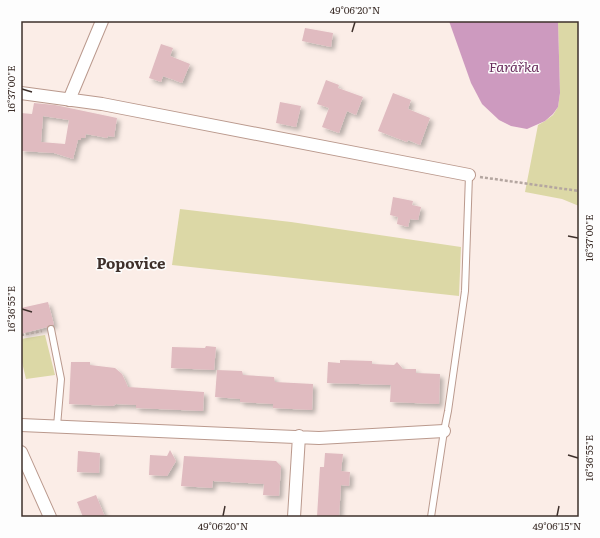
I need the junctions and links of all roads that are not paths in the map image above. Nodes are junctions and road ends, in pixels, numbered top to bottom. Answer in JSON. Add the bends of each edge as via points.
{"nodes":[{"id":1,"x":102,"y":21,"type":"edge"},
{"id":2,"x":21,"y":93,"type":"edge"},
{"id":3,"x":69,"y":100,"type":"junction"},
{"id":4,"x":469,"y":175,"type":"joint"},
{"id":5,"x":51,"y":329,"type":"road end"},
{"id":6,"x":21,"y":424,"type":"edge"},
{"id":7,"x":57,"y":426,"type":"junction"},
{"id":8,"x":444,"y":431,"type":"junction"},
{"id":9,"x":299,"y":436,"type":"junction"},
{"id":10,"x":21,"y":452,"type":"edge"},
{"id":11,"x":50,"y":517,"type":"edge"},
{"id":12,"x":294,"y":517,"type":"edge"},
{"id":13,"x":431,"y":517,"type":"edge"}],
"edges":[{"from":1,"to":3,"type":"street"},
{"from":2,"to":3,"type":"street"},
{"from":3,"to":4,"type":"street","via":[[102,104]]},
{"from":4,"to":8,"type":"lane","via":[[465,291]]},
{"from":5,"to":7,"type":"lane","via":[[60,379]]},
{"from":6,"to":7,"type":"street"},
{"from":7,"to":9,"type":"street"},
{"from":8,"to":9,"type":"street","via":[[319,438]]},
{"from":8,"to":13,"type":"lane"},
{"from":9,"to":12,"type":"street"},
{"from":10,"to":11,"type":"street"}]}
